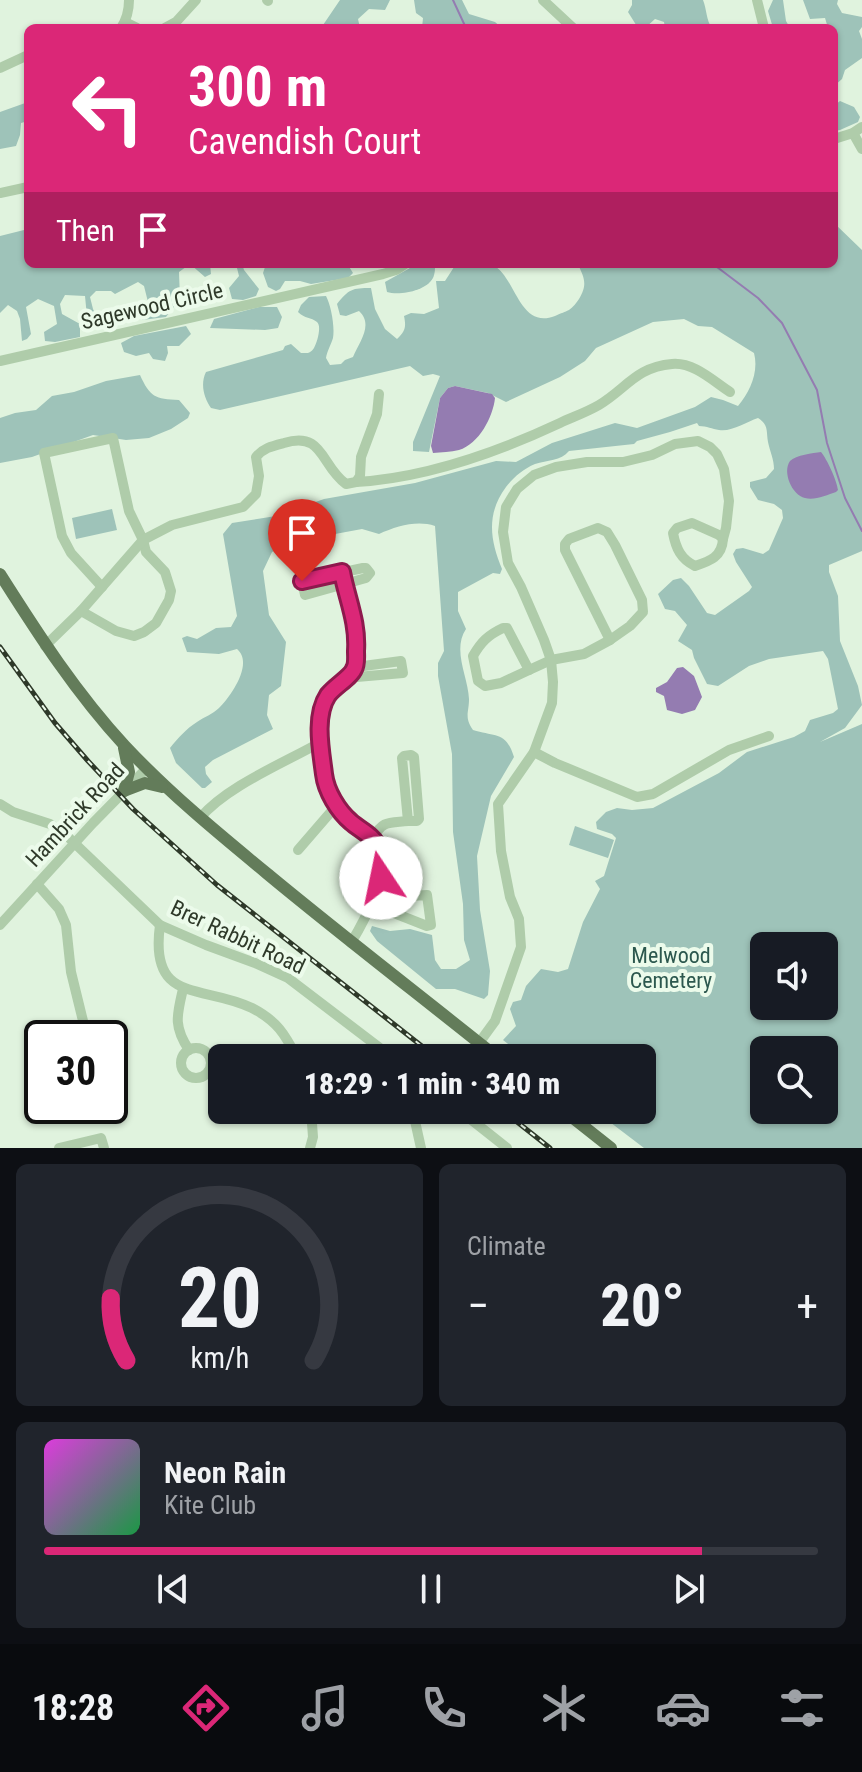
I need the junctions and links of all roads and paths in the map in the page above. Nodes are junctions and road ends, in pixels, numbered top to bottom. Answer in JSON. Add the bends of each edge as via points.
{"nodes":[{"id":1,"x":129,"y":0,"type":"edge"},
{"id":2,"x":196,"y":0,"type":"edge"},
{"id":3,"x":543,"y":0,"type":"edge"},
{"id":4,"x":757,"y":0,"type":"edge"},
{"id":5,"x":123,"y":24,"type":"edge"},
{"id":6,"x":172,"y":24,"type":"edge"},
{"id":7,"x":569,"y":24,"type":"edge"},
{"id":8,"x":763,"y":24,"type":"edge"},
{"id":9,"x":24,"y":57,"type":"edge"},
{"id":10,"x":0,"y":68,"type":"edge"},
{"id":11,"x":858,"y":130,"type":"edge"},
{"id":12,"x":838,"y":138,"type":"edge"},
{"id":13,"x":862,"y":149,"type":"edge"},
{"id":14,"x":24,"y":188,"type":"edge"},
{"id":15,"x":0,"y":193,"type":"edge"},
{"id":16,"x":399,"y":268,"type":"edge"},
{"id":17,"x":0,"y":361,"type":"edge"},
{"id":18,"x":730,"y":392,"type":"dead end"},
{"id":19,"x":379,"y":394,"type":"dead end"},
{"id":20,"x":356,"y":482,"type":"junction"},
{"id":21,"x":723,"y":539,"type":"junction"},
{"id":22,"x":143,"y":540,"type":"junction"},
{"id":23,"x":342,"y":572,"type":"junction"},
{"id":24,"x":0,"y":574,"type":"edge"},
{"id":25,"x":344,"y":584,"type":"junction"},
{"id":26,"x":102,"y":587,"type":"junction"},
{"id":27,"x":81,"y":611,"type":"junction"},
{"id":28,"x":610,"y":640,"type":"junction"},
{"id":29,"x":45,"y":646,"type":"junction"},
{"id":30,"x":551,"y":660,"type":"junction"},
{"id":31,"x":356,"y":667,"type":"junction"},
{"id":32,"x":529,"y":670,"type":"junction"},
{"id":33,"x":345,"y":678,"type":"junction"},
{"id":34,"x":769,"y":736,"type":"dead end"},
{"id":35,"x":321,"y":742,"type":"junction"},
{"id":36,"x":123,"y":744,"type":"junction"},
{"id":37,"x":534,"y":752,"type":"junction"},
{"id":38,"x":147,"y":768,"type":"junction"},
{"id":39,"x":166,"y":788,"type":"junction"},
{"id":40,"x":124,"y":791,"type":"junction"},
{"id":41,"x":0,"y":804,"type":"edge"},
{"id":42,"x":336,"y":806,"type":"junction"},
{"id":43,"x":200,"y":818,"type":"junction"},
{"id":44,"x":408,"y":821,"type":"junction"},
{"id":45,"x":373,"y":838,"type":"junction"},
{"id":46,"x":75,"y":843,"type":"junction"},
{"id":47,"x":298,"y":850,"type":"dead end"},
{"id":48,"x":37,"y":884,"type":"junction"},
{"id":49,"x":373,"y":900,"type":"junction"},
{"id":50,"x":0,"y":925,"type":"edge"},
{"id":51,"x":160,"y":925,"type":"junction"},
{"id":52,"x":351,"y":943,"type":"junction"},
{"id":53,"x":183,"y":989,"type":"junction"},
{"id":54,"x":83,"y":1020,"type":"edge"},
{"id":55,"x":479,"y":1043,"type":"joint"},
{"id":56,"x":290,"y":1044,"type":"edge"},
{"id":57,"x":375,"y":1044,"type":"edge"},
{"id":58,"x":189,"y":1050,"type":"dead end"},
{"id":59,"x":312,"y":1124,"type":"edge"},
{"id":60,"x":416,"y":1124,"type":"edge"},
{"id":61,"x":477,"y":1124,"type":"edge"},
{"id":62,"x":581,"y":1124,"type":"edge"},
{"id":63,"x":59,"y":1148,"type":"edge"},
{"id":64,"x":104,"y":1148,"type":"edge"},
{"id":65,"x":310,"y":1148,"type":"edge"},
{"id":66,"x":421,"y":1148,"type":"edge"},
{"id":67,"x":507,"y":1148,"type":"edge"},
{"id":68,"x":611,"y":1148,"type":"edge"}],
"edges":[{"from":1,"to":5,"type":"street"},
{"from":2,"to":6,"type":"street"},
{"from":3,"to":7,"type":"street"},
{"from":4,"to":8,"type":"street"},
{"from":9,"to":10,"type":"street"},
{"from":11,"to":12,"type":"street"},
{"from":11,"to":13,"type":"street"},
{"from":14,"to":15,"type":"street"},
{"from":16,"to":17,"type":"street","name":"Sagewood Circle"},
{"from":18,"to":20,"type":"street","via":[[692,366],[674,363],[645,370],[600,404],[474,459]]},
{"from":19,"to":20,"type":"street"},
{"from":20,"to":22,"type":"street","via":[[346,484],[336,477],[319,450],[297,439],[256,457],[256,494],[243,507],[172,525]]},
{"from":21,"to":21,"type":"street","via":[[717,556],[695,566],[684,561],[673,533],[692,523]]},
{"from":21,"to":30,"type":"street","via":[[729,501],[724,469],[717,454],[698,441],[635,460],[587,462],[534,475],[506,507],[503,532],[508,563]]},
{"from":22,"to":26,"type":"street"},
{"from":22,"to":26,"type":"street","via":[[129,511],[113,438],[44,453],[62,536]]},
{"from":22,"to":27,"type":"street","via":[[171,591],[156,623],[134,636]]},
{"from":23,"to":25,"type":"street"},
{"from":23,"to":25,"type":"street","via":[[366,568],[370,573]]},
{"from":23,"to":25,"type":"street","via":[[302,581],[305,595]]},
{"from":24,"to":29,"type":"main road"},
{"from":25,"to":31,"type":"street","via":[[357,636]]},
{"from":26,"to":27,"type":"street"},
{"from":27,"to":29,"type":"street"},
{"from":28,"to":28,"type":"street","via":[[565,550],[569,539],[598,528],[615,545],[642,600],[643,612]]},
{"from":28,"to":30,"type":"street","via":[[584,654]]},
{"from":29,"to":36,"type":"main road"},
{"from":30,"to":32,"type":"street"},
{"from":30,"to":37,"type":"street","via":[[552,703]]},
{"from":31,"to":33,"type":"street"},
{"from":31,"to":33,"type":"street","via":[[401,661],[403,673]]},
{"from":32,"to":32,"type":"street","via":[[507,628],[488,636],[473,656],[478,681],[485,686]]},
{"from":33,"to":35,"type":"street","via":[[322,709]]},
{"from":34,"to":37,"type":"street","via":[[729,750],[653,794],[637,797]]},
{"from":35,"to":42,"type":"street","via":[[325,779]]},
{"from":35,"to":43,"type":"street","via":[[224,797]]},
{"from":36,"to":38,"type":"main road"},
{"from":36,"to":40,"type":"main road","via":[[129,772]]},
{"from":37,"to":55,"type":"street","via":[[498,804],[501,851],[521,947],[495,1021]]},
{"from":38,"to":39,"type":"main road"},
{"from":38,"to":40,"type":"street","name":"Hambrick Road"},
{"from":39,"to":40,"type":"main road","via":[[145,783]]},
{"from":39,"to":43,"type":"main road"},
{"from":40,"to":46,"type":"street","name":"Hambrick Road"},
{"from":41,"to":46,"type":"street","name":"Brer Rabbit Road","via":[[50,824]]},
{"from":42,"to":45,"type":"street"},
{"from":42,"to":47,"type":"street"},
{"from":43,"to":52,"type":"main road"},
{"from":44,"to":44,"type":"street","via":[[419,819],[411,755],[402,758]]},
{"from":44,"to":45,"type":"street","via":[[385,823]]},
{"from":45,"to":49,"type":"street","via":[[381,871]]},
{"from":46,"to":48,"type":"street","name":"Hambrick Road"},
{"from":46,"to":51,"type":"street","name":"Brer Rabbit Road"},
{"from":48,"to":50,"type":"street","name":"Hambrick Road"},
{"from":48,"to":54,"type":"street","via":[[66,925]]},
{"from":49,"to":49,"type":"street","via":[[427,895],[431,925],[427,926]]},
{"from":49,"to":52,"type":"street"},
{"from":51,"to":53,"type":"street","via":[[161,965]]},
{"from":51,"to":57,"type":"street","name":"Brer Rabbit Road","via":[[288,978]]},
{"from":52,"to":55,"type":"main road"},
{"from":53,"to":56,"type":"street","via":[[251,1008],[269,1019]]},
{"from":53,"to":58,"type":"street","via":[[176,1020]]},
{"from":59,"to":65,"type":"street"},
{"from":60,"to":66,"type":"street"},
{"from":61,"to":67,"type":"street"},
{"from":62,"to":68,"type":"main road"},
{"from":63,"to":64,"type":"street","via":[[101,1138]]}]}
